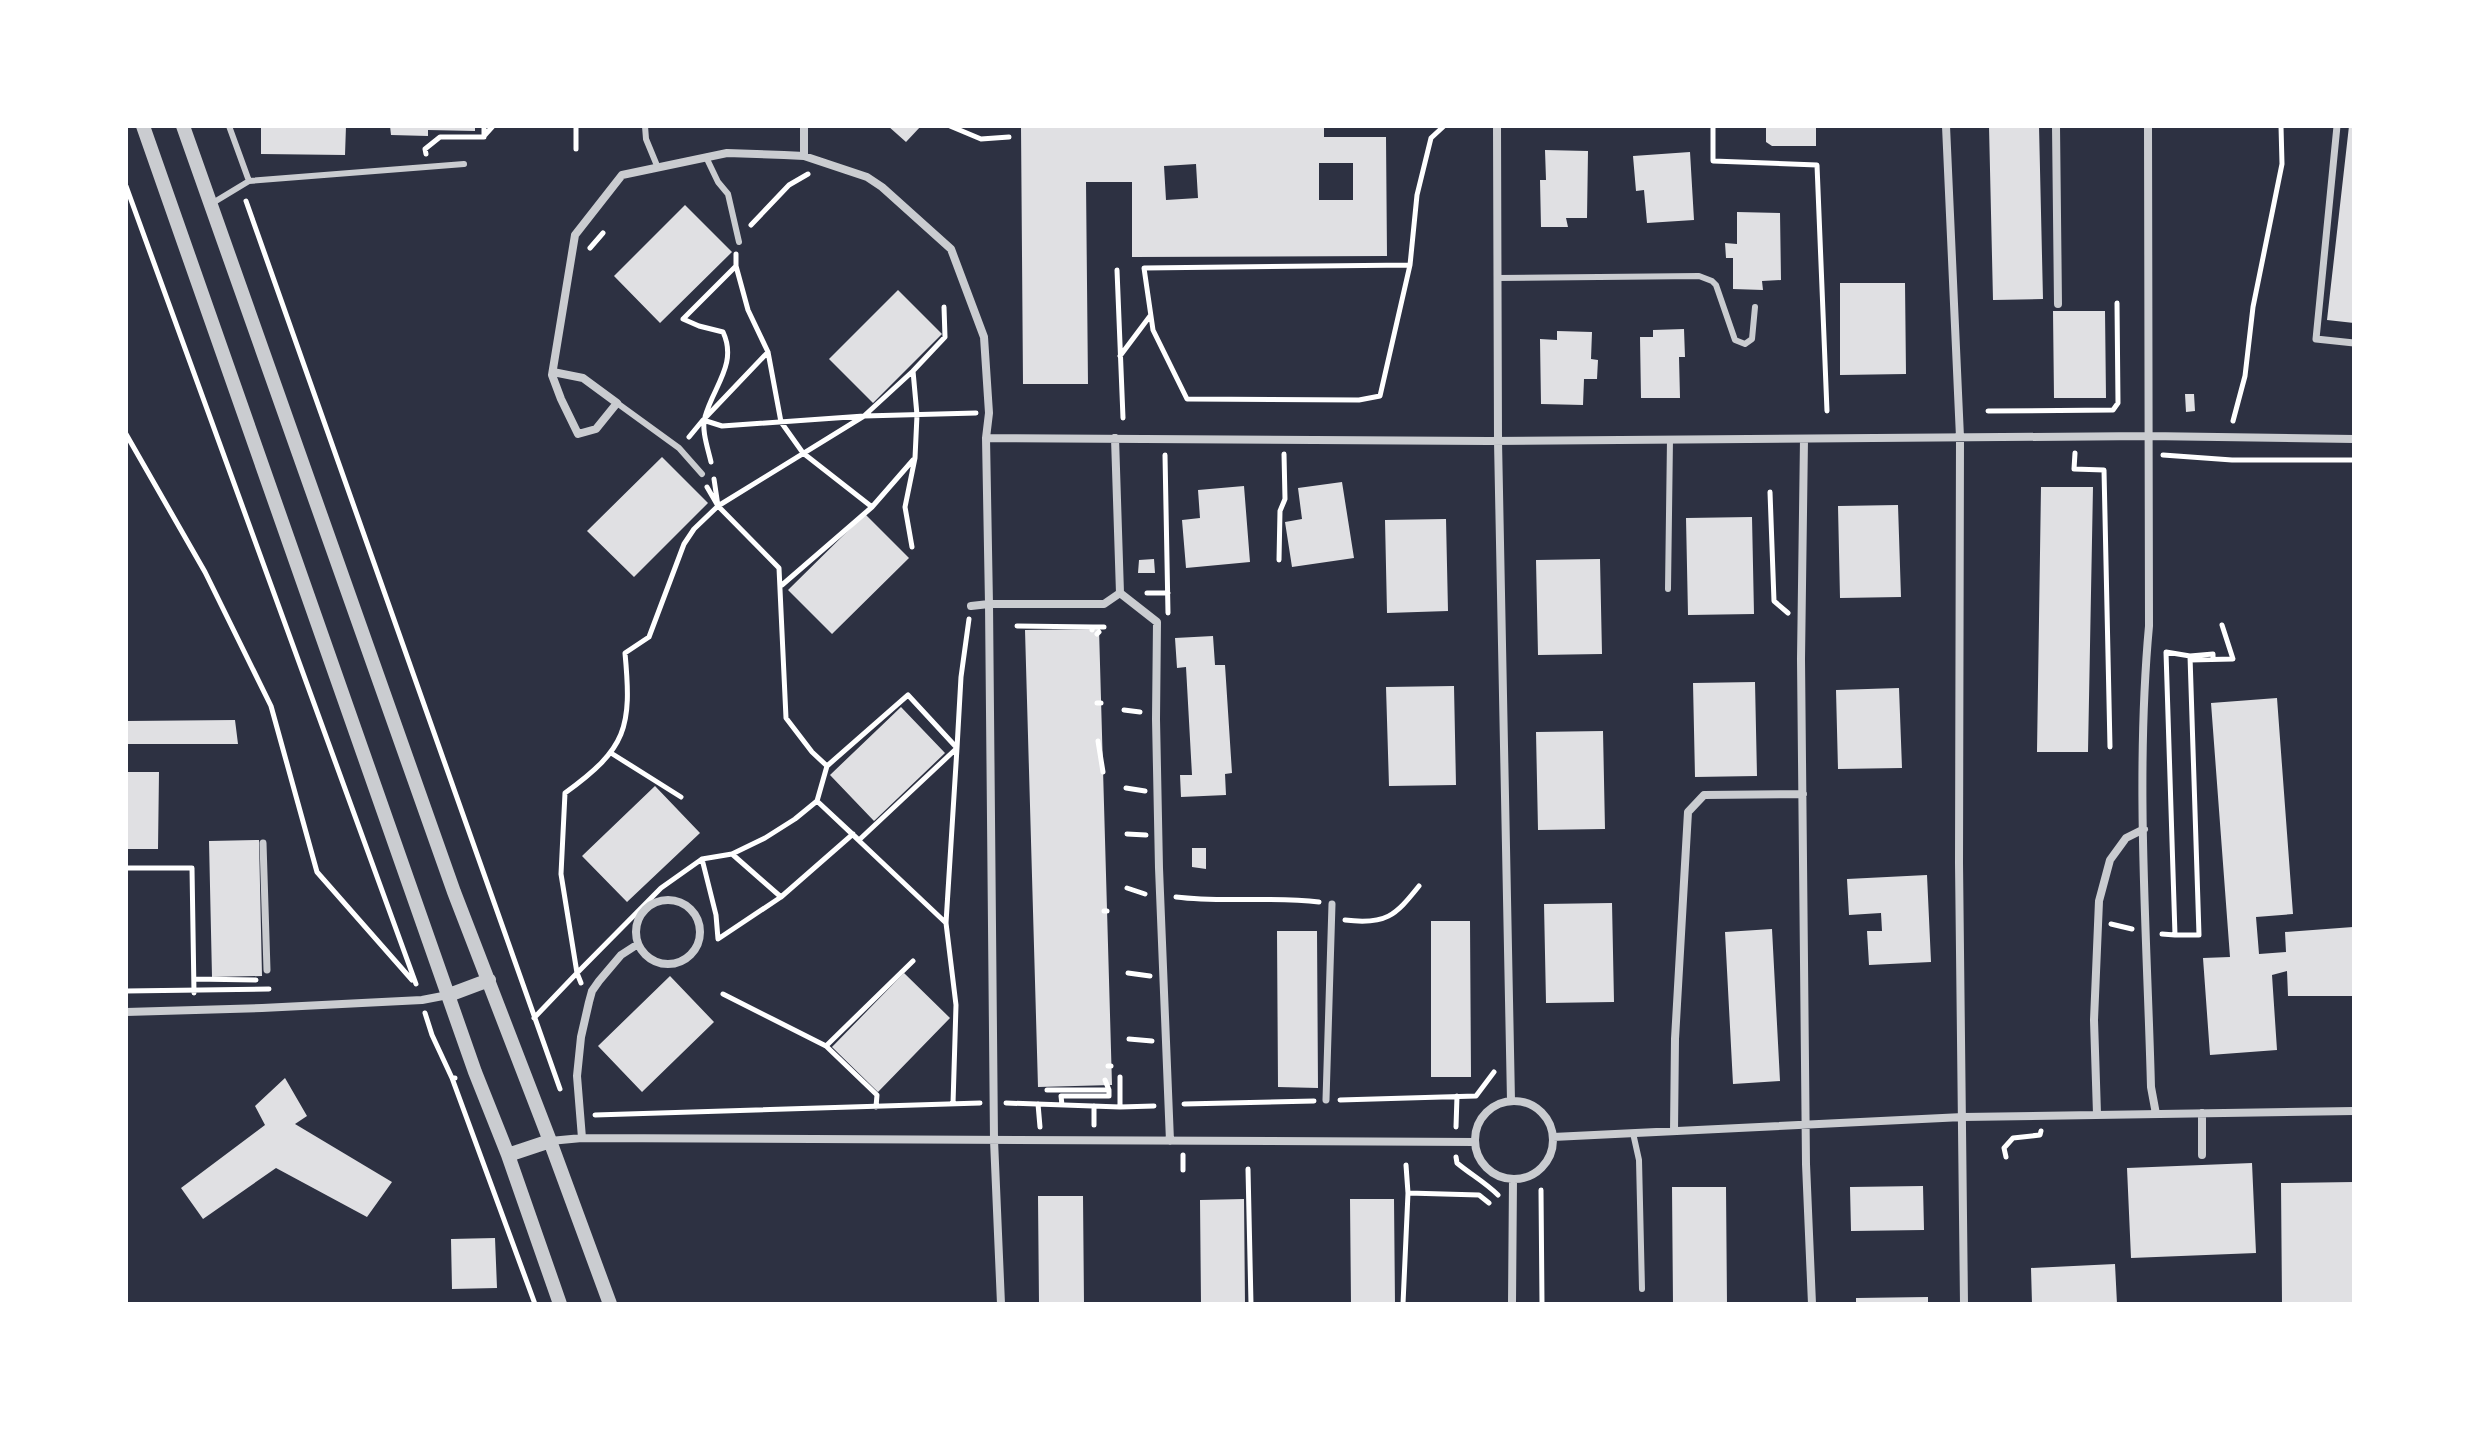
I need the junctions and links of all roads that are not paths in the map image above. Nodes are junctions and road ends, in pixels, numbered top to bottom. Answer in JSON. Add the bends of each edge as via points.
{"nodes":[{"id":1,"x":143,"y":126,"type":"edge"},
{"id":2,"x":183,"y":126,"type":"edge"},
{"id":3,"x":229,"y":126,"type":"edge"},
{"id":4,"x":645,"y":126,"type":"edge"},
{"id":5,"x":804,"y":126,"type":"edge"},
{"id":6,"x":1497,"y":126,"type":"edge"},
{"id":7,"x":1946,"y":126,"type":"edge"},
{"id":8,"x":2056,"y":126,"type":"edge"},
{"id":9,"x":2148,"y":126,"type":"edge"},
{"id":10,"x":2337,"y":126,"type":"edge"},
{"id":11,"x":804,"y":156,"type":"junction"},
{"id":12,"x":706,"y":157,"type":"junction"},
{"id":13,"x":464,"y":164,"type":"dead end"},
{"id":14,"x":658,"y":168,"type":"junction"},
{"id":15,"x":249,"y":181,"type":"junction"},
{"id":16,"x":211,"y":204,"type":"junction"},
{"id":17,"x":739,"y":242,"type":"road end"},
{"id":18,"x":1497,"y":278,"type":"junction"},
{"id":19,"x":2058,"y":304,"type":"dead end"},
{"id":20,"x":1755,"y":307,"type":"dead end"},
{"id":21,"x":2354,"y":343,"type":"edge"},
{"id":22,"x":553,"y":372,"type":"junction"},
{"id":23,"x":617,"y":403,"type":"junction"},
{"id":24,"x":2148,"y":436,"type":"junction"},
{"id":25,"x":1960,"y":437,"type":"junction"},
{"id":26,"x":986,"y":438,"type":"junction"},
{"id":27,"x":1115,"y":438,"type":"junction"},
{"id":28,"x":1670,"y":439,"type":"junction"},
{"id":29,"x":1804,"y":439,"type":"junction"},
{"id":30,"x":2354,"y":439,"type":"edge"},
{"id":31,"x":1498,"y":441,"type":"junction"},
{"id":32,"x":702,"y":474,"type":"road end"},
{"id":33,"x":1668,"y":589,"type":"dead end"},
{"id":34,"x":1120,"y":593,"type":"junction"},
{"id":35,"x":989,"y":604,"type":"junction"},
{"id":36,"x":971,"y":606,"type":"road end"},
{"id":37,"x":1803,"y":794,"type":"junction"},
{"id":38,"x":2144,"y":829,"type":"junction"},
{"id":39,"x":263,"y":843,"type":"dead end"},
{"id":40,"x":1332,"y":904,"type":"road end"},
{"id":41,"x":638,"y":944,"type":"junction"},
{"id":42,"x":267,"y":970,"type":"dead end"},
{"id":43,"x":489,"y":980,"type":"junction"},
{"id":44,"x":449,"y":995,"type":"junction"},
{"id":45,"x":126,"y":1012,"type":"edge"},
{"id":46,"x":1326,"y":1100,"type":"dead end"},
{"id":47,"x":1511,"y":1101,"type":"junction"},
{"id":48,"x":2354,"y":1111,"type":"edge"},
{"id":49,"x":2202,"y":1113,"type":"junction"},
{"id":50,"x":2097,"y":1114,"type":"junction"},
{"id":51,"x":2156,"y":1114,"type":"junction"},
{"id":52,"x":1963,"y":1117,"type":"junction"},
{"id":53,"x":1806,"y":1124,"type":"junction"},
{"id":54,"x":1674,"y":1131,"type":"junction"},
{"id":55,"x":1633,"y":1133,"type":"junction"},
{"id":56,"x":1553,"y":1137,"type":"junction"},
{"id":57,"x":582,"y":1138,"type":"junction"},
{"id":58,"x":994,"y":1140,"type":"junction"},
{"id":59,"x":550,"y":1141,"type":"junction"},
{"id":60,"x":1170,"y":1141,"type":"junction"},
{"id":61,"x":1475,"y":1142,"type":"junction"},
{"id":62,"x":508,"y":1155,"type":"junction"},
{"id":63,"x":2202,"y":1155,"type":"dead end"},
{"id":64,"x":1513,"y":1179,"type":"junction"},
{"id":65,"x":1642,"y":1289,"type":"dead end"},
{"id":66,"x":560,"y":1304,"type":"edge"},
{"id":67,"x":610,"y":1304,"type":"edge"},
{"id":68,"x":1001,"y":1304,"type":"edge"},
{"id":69,"x":1512,"y":1304,"type":"edge"},
{"id":70,"x":1812,"y":1304,"type":"edge"},
{"id":71,"x":1964,"y":1304,"type":"edge"}],
"edges":[{"from":1,"to":44,"type":"street"},
{"from":2,"to":16,"type":"street"},
{"from":3,"to":15,"type":"lane"},
{"from":4,"to":14,"type":"lane"},
{"from":5,"to":11,"type":"street"},
{"from":6,"to":18,"type":"street"},
{"from":7,"to":25,"type":"street"},
{"from":8,"to":19,"type":"street"},
{"from":9,"to":24,"type":"street"},
{"from":10,"to":21,"type":"street","via":[[2316,339]]},
{"from":11,"to":12,"type":"street"},
{"from":11,"to":26,"type":"street","via":[[867,177],[951,249],[984,337]]},
{"from":12,"to":14,"type":"street"},
{"from":12,"to":17,"type":"lane","via":[[728,194]]},
{"from":13,"to":15,"type":"lane"},
{"from":14,"to":22,"type":"street","via":[[622,175],[575,235]]},
{"from":15,"to":16,"type":"lane"},
{"from":16,"to":43,"type":"street"},
{"from":18,"to":20,"type":"lane","via":[[1707,278],[1716,285],[1731,334],[1745,344],[1752,339]]},
{"from":18,"to":31,"type":"street"},
{"from":22,"to":23,"type":"street","via":[[583,378]]},
{"from":22,"to":23,"type":"street","via":[[578,434],[596,429]]},
{"from":23,"to":32,"type":"lane","via":[[679,448]]},
{"from":24,"to":25,"type":"street"},
{"from":24,"to":30,"type":"street"},
{"from":24,"to":38,"type":"street"},
{"from":25,"to":29,"type":"street"},
{"from":25,"to":52,"type":"street"},
{"from":26,"to":27,"type":"street"},
{"from":26,"to":35,"type":"street"},
{"from":27,"to":31,"type":"street"},
{"from":27,"to":34,"type":"street"},
{"from":28,"to":29,"type":"street"},
{"from":28,"to":31,"type":"street"},
{"from":28,"to":33,"type":"lane"},
{"from":29,"to":37,"type":"street"},
{"from":31,"to":47,"type":"street"},
{"from":34,"to":35,"type":"street","via":[[1104,604]]},
{"from":34,"to":60,"type":"street","via":[[1157,622]]},
{"from":35,"to":36,"type":"street"},
{"from":35,"to":58,"type":"street"},
{"from":37,"to":53,"type":"street"},
{"from":37,"to":54,"type":"street","via":[[1704,795],[1688,812]]},
{"from":38,"to":50,"type":"street","via":[[2126,838],[2110,860],[2099,901]]},
{"from":38,"to":51,"type":"street"},
{"from":39,"to":42,"type":"street"},
{"from":40,"to":46,"type":"street"},
{"from":41,"to":41,"type":"street","via":[[640,915],[655,902],[675,900],[697,917],[701,935],[686,959],[659,963]]},
{"from":41,"to":57,"type":"street","via":[[621,955],[592,991],[577,1076]]},
{"from":43,"to":44,"type":"street"},
{"from":43,"to":59,"type":"street"},
{"from":44,"to":45,"type":"street"},
{"from":44,"to":62,"type":"street"},
{"from":47,"to":56,"type":"street","via":[[1539,1110]]},
{"from":47,"to":61,"type":"street","via":[[1484,1114]]},
{"from":48,"to":49,"type":"street"},
{"from":49,"to":51,"type":"street"},
{"from":49,"to":63,"type":"street"},
{"from":50,"to":51,"type":"street"},
{"from":50,"to":52,"type":"street"},
{"from":52,"to":53,"type":"street"},
{"from":52,"to":71,"type":"street"},
{"from":53,"to":54,"type":"street"},
{"from":53,"to":70,"type":"street"},
{"from":54,"to":55,"type":"street"},
{"from":55,"to":56,"type":"street"},
{"from":55,"to":65,"type":"lane","via":[[1639,1160]]},
{"from":56,"to":64,"type":"street","via":[[1542,1167]]},
{"from":57,"to":58,"type":"street"},
{"from":57,"to":59,"type":"street"},
{"from":58,"to":60,"type":"street"},
{"from":58,"to":68,"type":"street"},
{"from":59,"to":62,"type":"street"},
{"from":59,"to":67,"type":"street"},
{"from":60,"to":61,"type":"street"},
{"from":61,"to":64,"type":"street","via":[[1482,1163]]},
{"from":62,"to":66,"type":"street"},
{"from":64,"to":69,"type":"street"}]}
